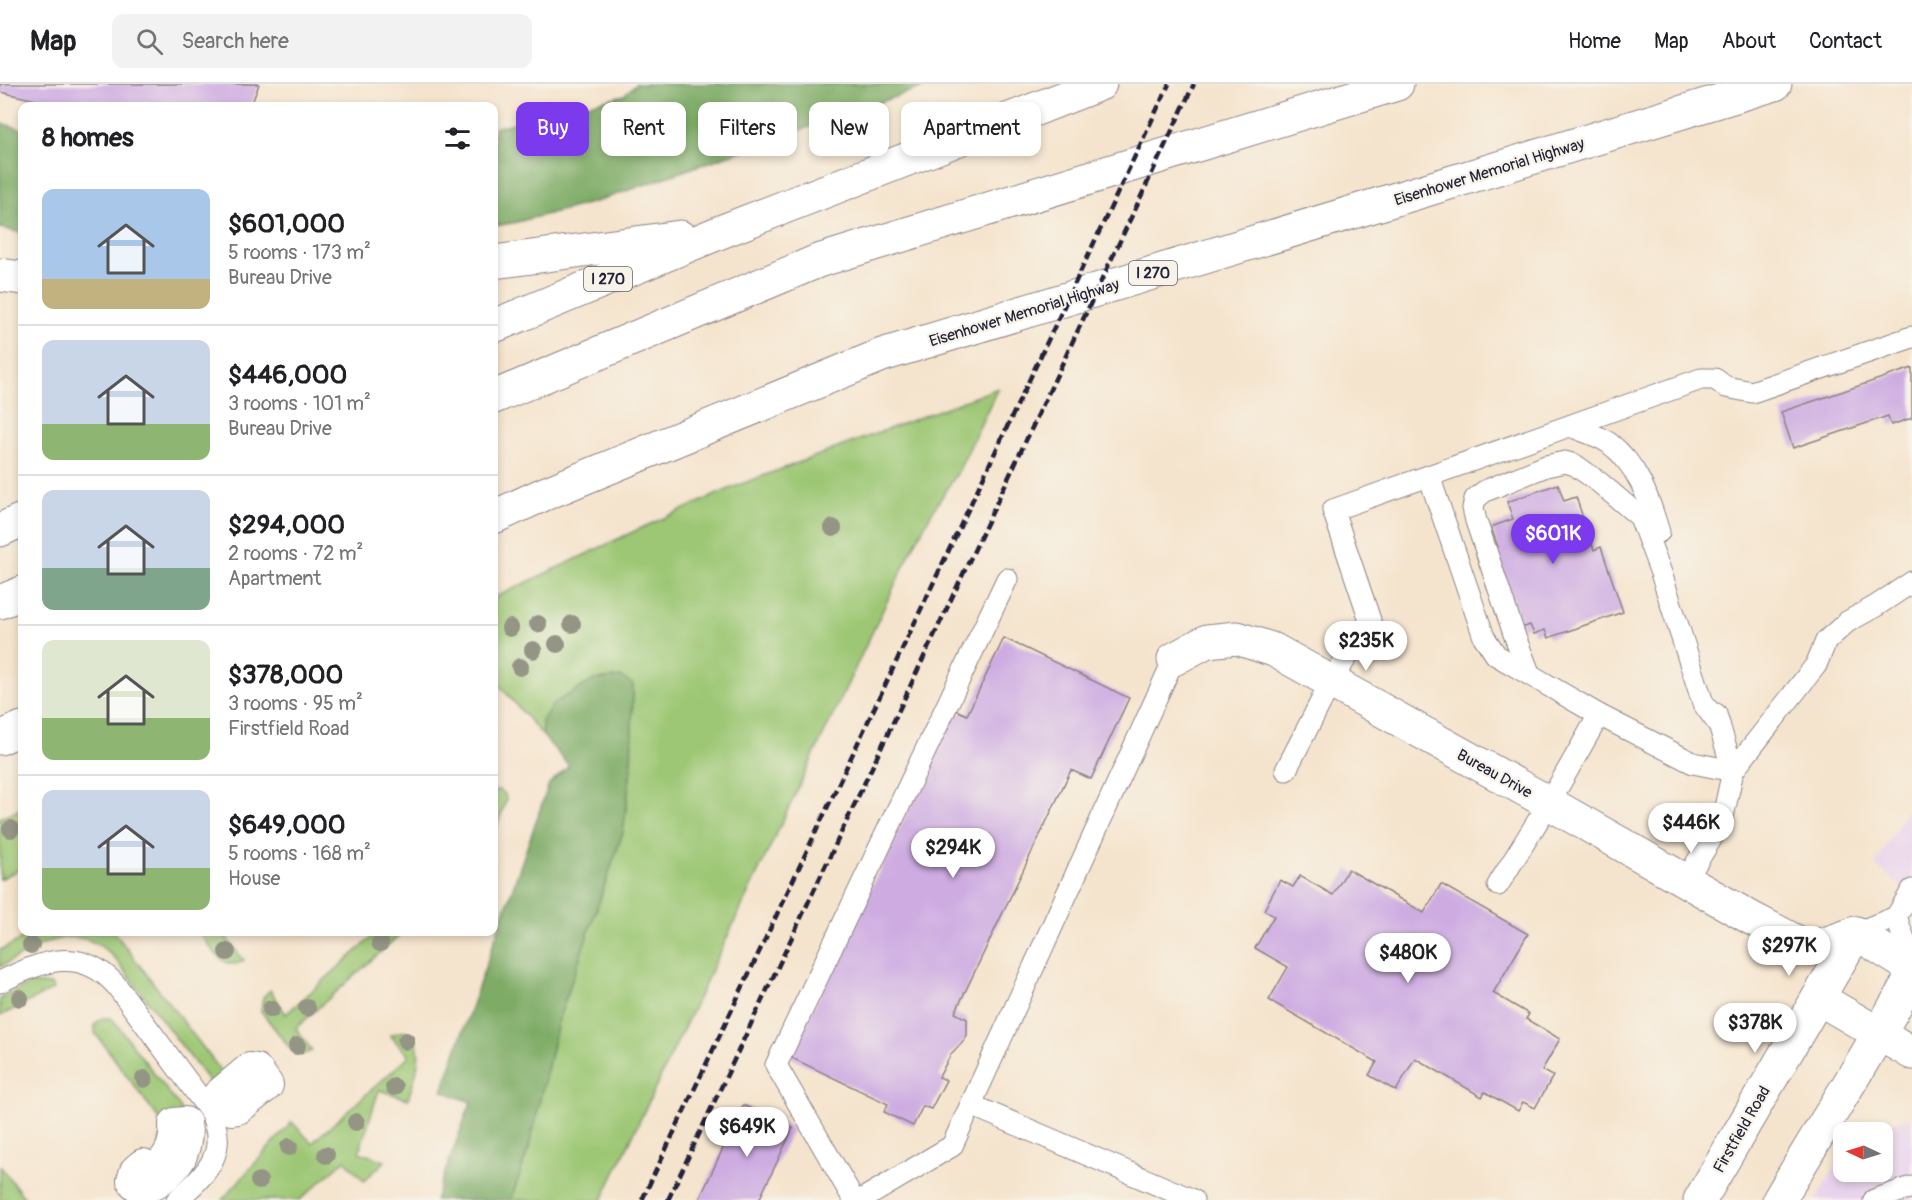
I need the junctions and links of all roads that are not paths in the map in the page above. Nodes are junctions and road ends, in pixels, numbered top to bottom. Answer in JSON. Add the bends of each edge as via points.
{"nodes":[{"id":1,"x":1100,"y":84,"type":"edge"},
{"id":2,"x":1397,"y":84,"type":"edge"},
{"id":3,"x":1775,"y":84,"type":"edge"},
{"id":4,"x":723,"y":231,"type":"junction"},
{"id":5,"x":498,"y":261,"type":"edge"},
{"id":6,"x":0,"y":275,"type":"edge"},
{"id":7,"x":18,"y":277,"type":"edge"},
{"id":8,"x":498,"y":324,"type":"edge"},
{"id":9,"x":1912,"y":337,"type":"edge"},
{"id":10,"x":498,"y":395,"type":"edge"},
{"id":11,"x":1570,"y":426,"type":"junction"},
{"id":12,"x":1429,"y":476,"type":"junction"},
{"id":13,"x":498,"y":515,"type":"edge"},
{"id":14,"x":18,"y":522,"type":"edge"},
{"id":15,"x":0,"y":530,"type":"edge"},
{"id":16,"x":1007,"y":579,"type":"dead end"},
{"id":17,"x":1912,"y":582,"type":"edge"},
{"id":18,"x":18,"y":595,"type":"edge"},
{"id":19,"x":0,"y":602,"type":"edge"},
{"id":20,"x":1174,"y":659,"type":"joint"},
{"id":21,"x":1530,"y":675,"type":"junction"},
{"id":22,"x":1331,"y":682,"type":"junction"},
{"id":23,"x":1599,"y":715,"type":"junction"},
{"id":24,"x":1719,"y":725,"type":"junction"},
{"id":25,"x":18,"y":730,"type":"edge"},
{"id":26,"x":0,"y":738,"type":"edge"},
{"id":27,"x":1286,"y":770,"type":"dead end"},
{"id":28,"x":1733,"y":771,"type":"junction"},
{"id":29,"x":1549,"y":802,"type":"junction"},
{"id":30,"x":1686,"y":880,"type":"junction"},
{"id":31,"x":1498,"y":885,"type":"dead end"},
{"id":32,"x":1912,"y":890,"type":"edge"},
{"id":33,"x":1896,"y":917,"type":"junction"},
{"id":34,"x":1856,"y":933,"type":"junction"},
{"id":35,"x":1810,"y":949,"type":"junction"},
{"id":36,"x":1912,"y":960,"type":"edge"},
{"id":37,"x":1912,"y":968,"type":"edge"},
{"id":38,"x":1912,"y":976,"type":"edge"},
{"id":39,"x":0,"y":982,"type":"edge"},
{"id":40,"x":1818,"y":998,"type":"junction"},
{"id":41,"x":1880,"y":1034,"type":"junction"},
{"id":42,"x":1912,"y":1053,"type":"edge"},
{"id":43,"x":970,"y":1105,"type":"junction"},
{"id":44,"x":1912,"y":1187,"type":"edge"},
{"id":45,"x":177,"y":1200,"type":"edge"},
{"id":46,"x":854,"y":1200,"type":"edge"},
{"id":47,"x":861,"y":1200,"type":"edge"},
{"id":48,"x":1193,"y":1200,"type":"edge"},
{"id":49,"x":1700,"y":1200,"type":"edge"},
{"id":50,"x":1779,"y":1200,"type":"edge"},
{"id":51,"x":1874,"y":1200,"type":"edge"}],
"edges":[{"from":1,"to":4,"type":"main road","number":"I 270"},
{"from":2,"to":10,"type":"main road","via":[[818,261]]},
{"from":3,"to":13,"type":"main road","name":"Eisenhower Memorial Highway","number":"I 270","via":[[882,355]]},
{"from":4,"to":5,"type":"main road"},
{"from":4,"to":8,"type":"main road","number":"I 270"},
{"from":6,"to":7,"type":"main road"},
{"from":9,"to":11,"type":"lane","via":[[1752,392],[1726,387],[1716,379],[1701,380]]},
{"from":11,"to":12,"type":"lane"},
{"from":11,"to":24,"type":"lane","via":[[1608,442],[1630,463],[1648,498]]},
{"from":12,"to":21,"type":"lane","via":[[1484,637],[1496,655]]},
{"from":12,"to":22,"type":"lane","via":[[1333,510],[1370,620]]},
{"from":14,"to":15,"type":"main road"},
{"from":16,"to":46,"type":"lane","via":[[776,1065]]},
{"from":17,"to":28,"type":"lane","via":[[1847,622],[1826,641],[1816,665]]},
{"from":18,"to":19,"type":"main road"},
{"from":20,"to":22,"type":"main road","name":"Bureau Drive","via":[[1207,641],[1237,638],[1274,650]]},
{"from":20,"to":43,"type":"lane"},
{"from":21,"to":23,"type":"lane"},
{"from":21,"to":24,"type":"lane","via":[[1473,508],[1475,499],[1485,490],[1565,462],[1600,483],[1640,517],[1703,703]]},
{"from":22,"to":27,"type":"lane"},
{"from":22,"to":29,"type":"main road","name":"Bureau Drive"},
{"from":23,"to":28,"type":"lane","via":[[1693,763]]},
{"from":23,"to":29,"type":"lane"},
{"from":24,"to":28,"type":"lane"},
{"from":25,"to":26,"type":"main road"},
{"from":28,"to":30,"type":"lane","via":[[1722,821]]},
{"from":29,"to":30,"type":"main road","name":"Bureau Drive"},
{"from":29,"to":31,"type":"lane"},
{"from":30,"to":35,"type":"main road","name":"Bureau Drive"},
{"from":32,"to":33,"type":"lane"},
{"from":33,"to":34,"type":"lane"},
{"from":33,"to":36,"type":"lane"},
{"from":34,"to":35,"type":"main road"},
{"from":34,"to":37,"type":"main road"},
{"from":34,"to":40,"type":"main road","name":"Firstfield Road"},
{"from":35,"to":40,"type":"main road"},
{"from":38,"to":41,"type":"main road"},
{"from":39,"to":45,"type":"lane","via":[[56,960],[84,962],[116,985],[209,1110],[216,1127],[215,1155],[207,1171]]},
{"from":40,"to":41,"type":"main road"},
{"from":40,"to":49,"type":"main road","name":"Firstfield Road"},
{"from":41,"to":42,"type":"main road"},
{"from":41,"to":50,"type":"main road"},
{"from":43,"to":47,"type":"lane","via":[[952,1146]]},
{"from":43,"to":48,"type":"lane"},
{"from":44,"to":51,"type":"lane"}]}
